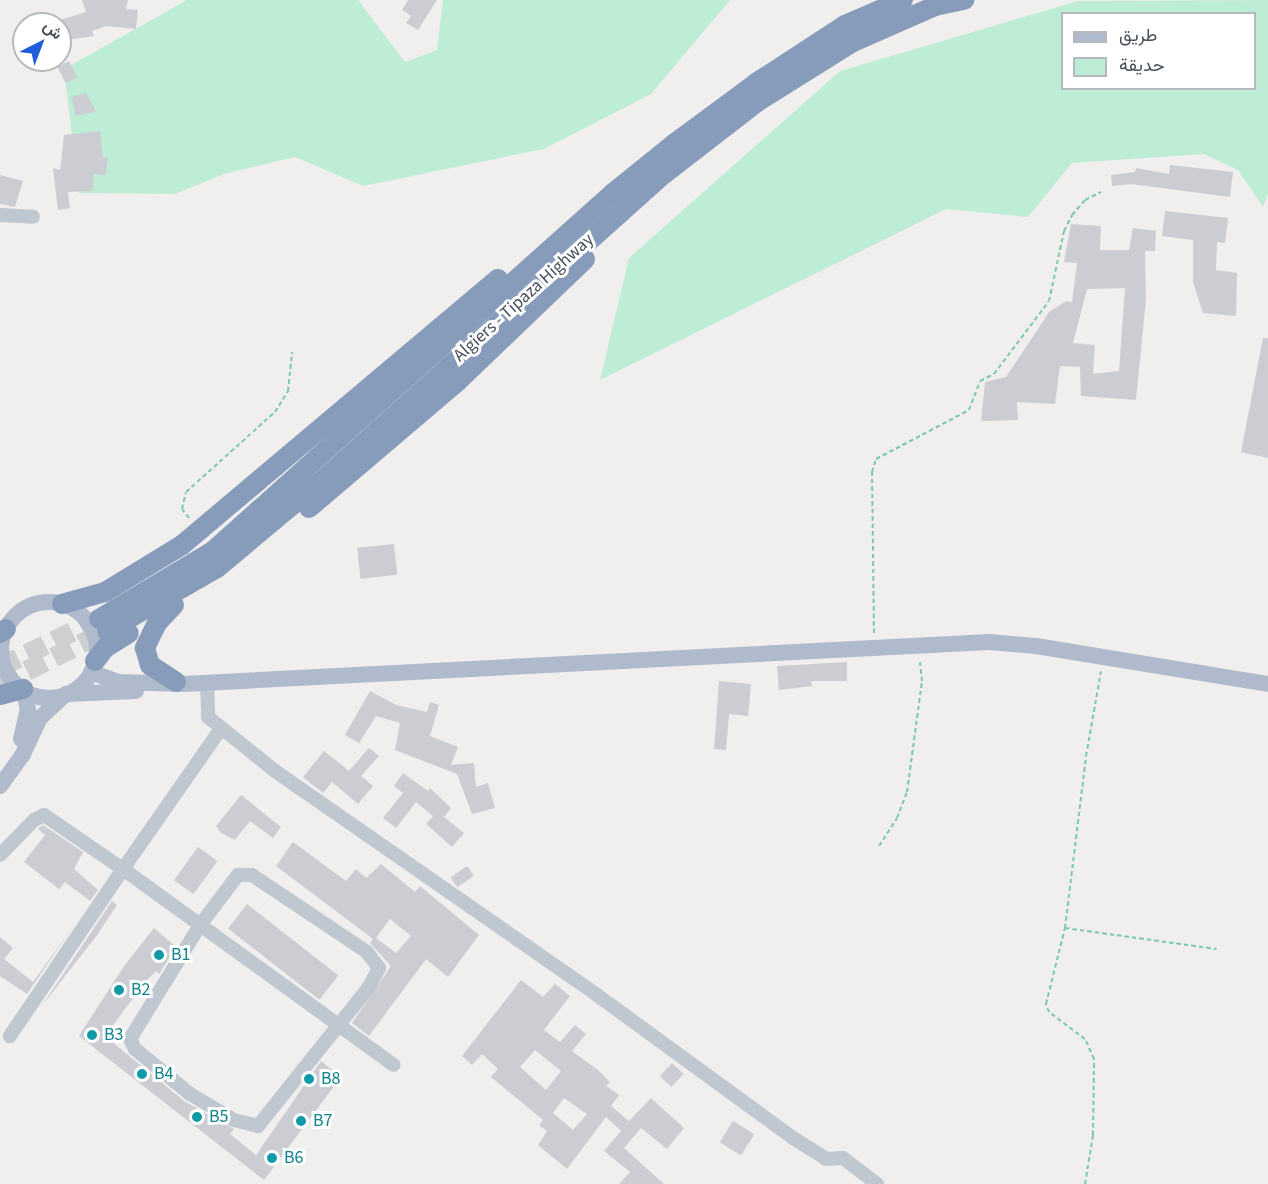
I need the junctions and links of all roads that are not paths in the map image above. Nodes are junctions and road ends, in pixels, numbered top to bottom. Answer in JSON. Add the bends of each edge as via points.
{"nodes":[{"id":1,"x":903,"y":0,"type":"edge"},
{"id":2,"x":964,"y":0,"type":"edge"},
{"id":3,"x":647,"y":190,"type":"junction"},
{"id":4,"x":613,"y":193,"type":"junction"},
{"id":5,"x":0,"y":215,"type":"edge"},
{"id":6,"x":33,"y":217,"type":"dead end"},
{"id":7,"x":62,"y":604,"type":"junction"},
{"id":8,"x":174,"y":605,"type":"junction"},
{"id":9,"x":3,"y":631,"type":"edge"},
{"id":10,"x":93,"y":666,"type":"junction"},
{"id":11,"x":207,"y":682,"type":"junction"},
{"id":12,"x":180,"y":683,"type":"junction"},
{"id":13,"x":1268,"y":684,"type":"edge"},
{"id":14,"x":23,"y":689,"type":"junction"},
{"id":15,"x":66,"y":694,"type":"junction"},
{"id":16,"x":0,"y":695,"type":"edge"},
{"id":17,"x":220,"y":730,"type":"junction"},
{"id":18,"x":5,"y":780,"type":"edge"},
{"id":19,"x":0,"y":855,"type":"edge"},
{"id":20,"x":123,"y":870,"type":"junction"},
{"id":21,"x":200,"y":925,"type":"junction"},
{"id":22,"x":339,"y":1025,"type":"junction"},
{"id":23,"x":10,"y":1036,"type":"dead end"},
{"id":24,"x":394,"y":1065,"type":"dead end"},
{"id":25,"x":877,"y":1184,"type":"edge"}],
"edges":[{"from":1,"to":4,"type":"highway","name":"Algiers - Tipaza Highway","via":[[845,25],[756,83]]},
{"from":2,"to":3,"type":"highway","name":"Algiers - Tipaza Highway","via":[[935,6],[853,42],[757,102]]},
{"from":3,"to":4,"type":"highway","name":"Algiers - Tipaza Highway","via":[[326,477],[217,568],[103,625],[213,551]]},
{"from":3,"to":8,"type":"highway","via":[[552,294],[458,381],[297,518],[230,570]]},
{"from":4,"to":7,"type":"highway","via":[[525,256],[199,532],[105,592]]},
{"from":5,"to":6,"type":"street"},
{"from":7,"to":9,"type":"main road","via":[[49,602],[24,609]]},
{"from":7,"to":10,"type":"main road","via":[[83,616],[90,626],[97,649]]},
{"from":8,"to":10,"type":"highway","via":[[110,644]]},
{"from":8,"to":12,"type":"highway","via":[[157,623],[145,648],[150,665]]},
{"from":9,"to":14,"type":"main road","via":[[3,662]]},
{"from":10,"to":12,"type":"main road","via":[[118,682]]},
{"from":10,"to":15,"type":"main road"},
{"from":11,"to":12,"type":"main road"},
{"from":11,"to":13,"type":"main road","via":[[918,643],[1024,645]]},
{"from":11,"to":17,"type":"street","via":[[208,717]]},
{"from":12,"to":15,"type":"main road","via":[[121,693]]},
{"from":14,"to":15,"type":"main road","via":[[44,697]]},
{"from":14,"to":16,"type":"highway"},
{"from":14,"to":18,"type":"main road","via":[[27,719]]},
{"from":15,"to":18,"type":"main road","via":[[40,718]]},
{"from":17,"to":20,"type":"street"},
{"from":17,"to":25,"type":"street","via":[[793,1138],[826,1159],[843,1158]]},
{"from":19,"to":20,"type":"street","via":[[18,834],[44,815]]},
{"from":20,"to":21,"type":"street"},
{"from":20,"to":23,"type":"street"},
{"from":21,"to":22,"type":"street"},
{"from":21,"to":22,"type":"street","via":[[231,881],[238,875],[252,875],[367,952],[379,968]]},
{"from":21,"to":22,"type":"street","via":[[130,1040],[135,1049],[190,1094],[234,1120],[258,1126]]},
{"from":22,"to":24,"type":"street"}]}
